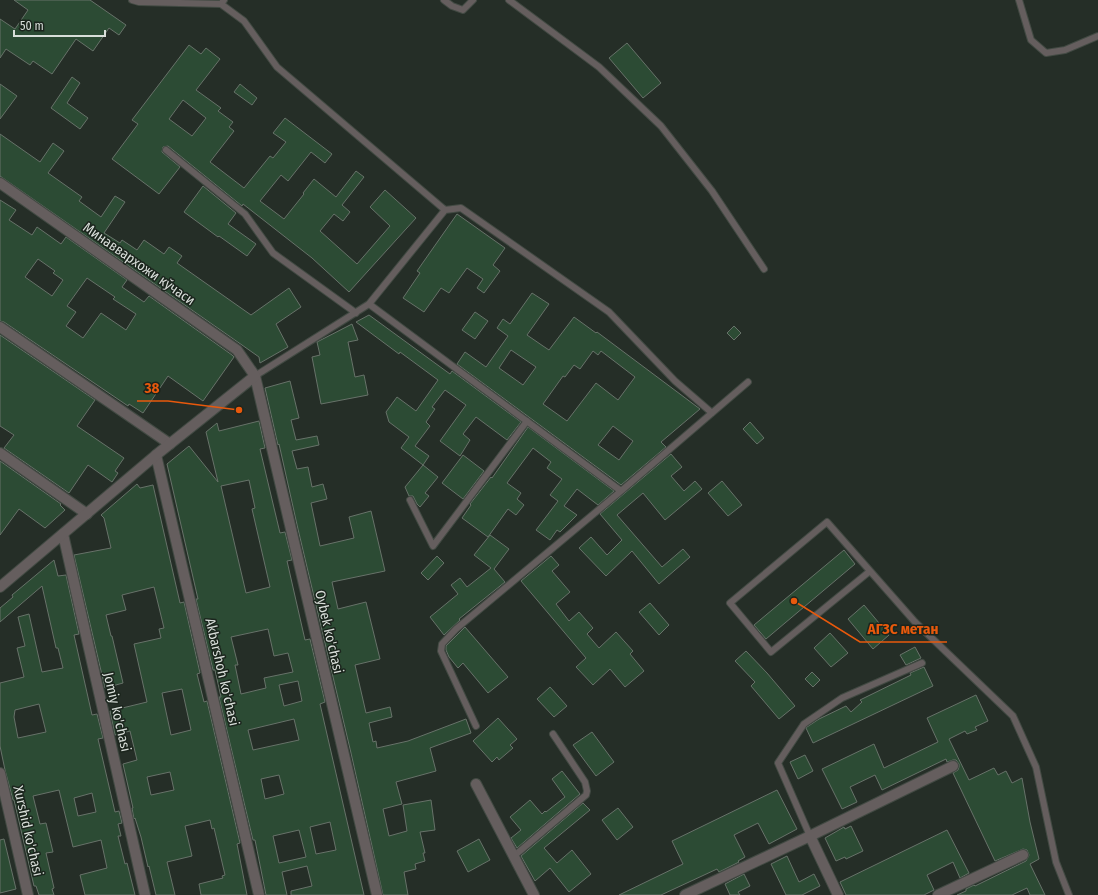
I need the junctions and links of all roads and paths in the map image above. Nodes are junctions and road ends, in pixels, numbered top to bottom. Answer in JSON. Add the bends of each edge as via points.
{"nodes":[{"id":1,"x":132,"y":0,"type":"edge"},
{"id":2,"x":444,"y":0,"type":"edge"},
{"id":3,"x":473,"y":0,"type":"edge"},
{"id":4,"x":508,"y":0,"type":"edge"},
{"id":5,"x":1020,"y":0,"type":"edge"},
{"id":6,"x":222,"y":2,"type":"edge"},
{"id":7,"x":1098,"y":36,"type":"edge"},
{"id":8,"x":166,"y":150,"type":"dead end"},
{"id":9,"x":0,"y":183,"type":"edge"},
{"id":10,"x":445,"y":210,"type":"junction"},
{"id":11,"x":764,"y":268,"type":"dead end"},
{"id":12,"x":368,"y":304,"type":"junction"},
{"id":13,"x":356,"y":313,"type":"junction"},
{"id":14,"x":0,"y":327,"type":"edge"},
{"id":15,"x":254,"y":376,"type":"junction"},
{"id":16,"x":748,"y":382,"type":"dead end"},
{"id":17,"x":712,"y":413,"type":"junction"},
{"id":18,"x":527,"y":421,"type":"junction"},
{"id":19,"x":170,"y":444,"type":"junction"},
{"id":20,"x":0,"y":453,"type":"edge"},
{"id":21,"x":156,"y":455,"type":"junction"},
{"id":22,"x":621,"y":491,"type":"junction"},
{"id":23,"x":410,"y":500,"type":"dead end"},
{"id":24,"x":87,"y":514,"type":"junction"},
{"id":25,"x":63,"y":534,"type":"junction"},
{"id":26,"x":870,"y":571,"type":"junction"},
{"id":27,"x":0,"y":587,"type":"edge"},
{"id":28,"x":922,"y":663,"type":"dead end"},
{"id":29,"x":476,"y":726,"type":"dead end"},
{"id":30,"x":554,"y":734,"type":"dead end"},
{"id":31,"x":953,"y":766,"type":"dead end"},
{"id":32,"x":0,"y":773,"type":"edge"},
{"id":33,"x":476,"y":784,"type":"dead end"},
{"id":34,"x":810,"y":836,"type":"junction"},
{"id":35,"x":1023,"y":855,"type":"dead end"},
{"id":36,"x":514,"y":856,"type":"junction"},
{"id":37,"x":28,"y":895,"type":"edge"},
{"id":38,"x":145,"y":895,"type":"edge"},
{"id":39,"x":259,"y":895,"type":"edge"},
{"id":40,"x":377,"y":895,"type":"edge"},
{"id":41,"x":534,"y":895,"type":"edge"},
{"id":42,"x":685,"y":895,"type":"edge"},
{"id":43,"x":838,"y":895,"type":"edge"},
{"id":44,"x":938,"y":895,"type":"edge"},
{"id":45,"x":1069,"y":895,"type":"edge"}],
"edges":[{"from":1,"to":6,"type":"lane"},
{"from":2,"to":3,"type":"lane","via":[[463,10]]},
{"from":4,"to":11,"type":"lane","via":[[599,67],[661,126],[712,191]]},
{"from":5,"to":7,"type":"lane","via":[[1031,40],[1046,54],[1065,50]]},
{"from":6,"to":10,"type":"lane","via":[[244,21],[277,68]]},
{"from":8,"to":13,"type":"lane","via":[[245,214],[273,253]]},
{"from":9,"to":15,"type":"street","name":"Минаввархожи кўчаси","via":[[237,350]]},
{"from":10,"to":12,"type":"lane"},
{"from":10,"to":17,"type":"lane","via":[[461,208],[609,312],[675,381]]},
{"from":12,"to":13,"type":"lane"},
{"from":12,"to":18,"type":"lane"},
{"from":13,"to":15,"type":"lane"},
{"from":14,"to":19,"type":"street"},
{"from":15,"to":19,"type":"street"},
{"from":15,"to":40,"type":"street","name":"Oybek ko'chasi"},
{"from":16,"to":17,"type":"lane"},
{"from":17,"to":22,"type":"lane"},
{"from":18,"to":22,"type":"lane"},
{"from":18,"to":23,"type":"lane","via":[[433,546]]},
{"from":19,"to":21,"type":"street"},
{"from":20,"to":24,"type":"street"},
{"from":21,"to":24,"type":"street"},
{"from":21,"to":39,"type":"street","name":"Akbarshoh ko'chasi"},
{"from":22,"to":29,"type":"lane","via":[[456,628],[442,644],[441,651]]},
{"from":24,"to":25,"type":"street"},
{"from":25,"to":27,"type":"street"},
{"from":25,"to":38,"type":"street","name":"Jomiy ko'chasi"},
{"from":26,"to":26,"type":"lane","via":[[827,522],[730,603],[771,652]]},
{"from":26,"to":45,"type":"lane","via":[[915,622],[1013,716],[1036,767],[1056,862]]},
{"from":28,"to":34,"type":"lane","via":[[842,698],[804,724],[786,750],[778,763]]},
{"from":30,"to":36,"type":"lane","via":[[585,782],[586,795]]},
{"from":31,"to":34,"type":"street"},
{"from":32,"to":37,"type":"street","name":"Xurshid ko'chasi"},
{"from":33,"to":36,"type":"street"},
{"from":34,"to":42,"type":"street"},
{"from":34,"to":43,"type":"street"},
{"from":35,"to":44,"type":"street"},
{"from":36,"to":41,"type":"street"}]}
